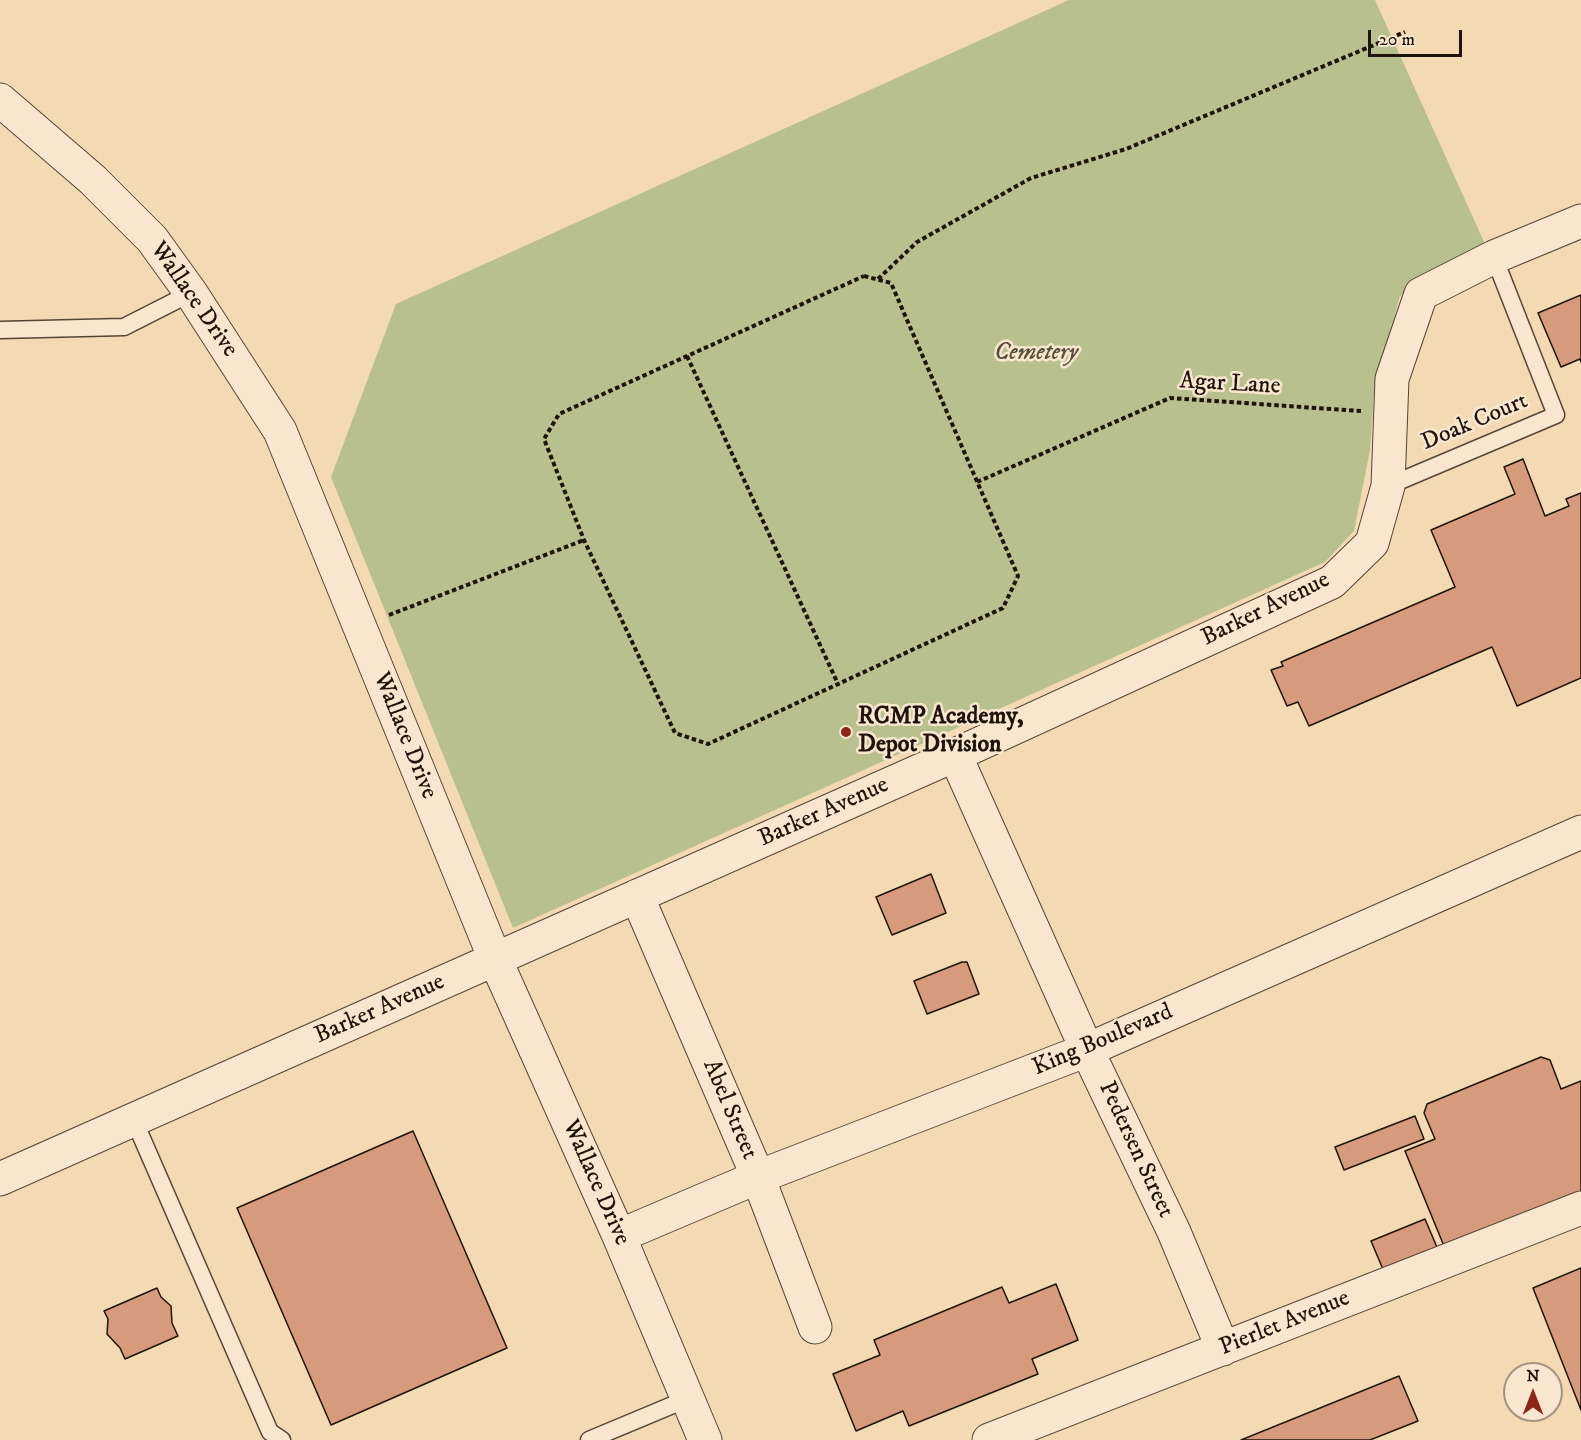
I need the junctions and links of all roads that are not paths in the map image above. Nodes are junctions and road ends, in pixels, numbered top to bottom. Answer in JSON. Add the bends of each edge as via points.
{"nodes":[{"id":1,"x":0,"y":100,"type":"edge"},
{"id":2,"x":1581,"y":221,"type":"edge"},
{"id":3,"x":1494,"y":257,"type":"junction"},
{"id":4,"x":191,"y":293,"type":"junction"},
{"id":5,"x":0,"y":330,"type":"edge"},
{"id":6,"x":1388,"y":486,"type":"junction"},
{"id":7,"x":955,"y":755,"type":"junction"},
{"id":8,"x":1581,"y":832,"type":"edge"},
{"id":9,"x":637,"y":896,"type":"junction"},
{"id":10,"x":495,"y":959,"type":"junction"},
{"id":11,"x":1087,"y":1050,"type":"junction"},
{"id":12,"x":134,"y":1120,"type":"junction"},
{"id":13,"x":758,"y":1177,"type":"junction"},
{"id":14,"x":0,"y":1179,"type":"edge"},
{"id":15,"x":1581,"y":1208,"type":"edge"},
{"id":16,"x":619,"y":1236,"type":"junction"},
{"id":17,"x":815,"y":1327,"type":"dead end"},
{"id":18,"x":1223,"y":1349,"type":"junction"},
{"id":19,"x":687,"y":1399,"type":"junction"},
{"id":20,"x":282,"y":1440,"type":"edge"},
{"id":21,"x":590,"y":1440,"type":"edge"},
{"id":22,"x":705,"y":1440,"type":"edge"},
{"id":23,"x":989,"y":1440,"type":"edge"}],
"edges":[{"from":1,"to":4,"type":"street","name":"Wallace Drive","via":[[93,180],[152,239]]},
{"from":2,"to":3,"type":"street","name":"Barker Avenue"},
{"from":3,"to":6,"type":"street","name":"Barker Avenue","via":[[1421,294],[1392,379]]},
{"from":3,"to":6,"type":"lane","name":"Doak Court","via":[[1556,415]]},
{"from":4,"to":5,"type":"lane","via":[[124,327]]},
{"from":4,"to":10,"type":"street","name":"Wallace Drive","via":[[280,431]]},
{"from":6,"to":7,"type":"street","name":"Barker Avenue","via":[[1372,543],[1332,582]]},
{"from":7,"to":9,"type":"street","name":"Barker Avenue"},
{"from":7,"to":11,"type":"street","name":"Pedersen Street"},
{"from":8,"to":11,"type":"street","name":"King Boulevard"},
{"from":9,"to":10,"type":"street","name":"Barker Avenue"},
{"from":9,"to":13,"type":"street","name":"Abel Street"},
{"from":10,"to":12,"type":"street","name":"Barker Avenue"},
{"from":10,"to":16,"type":"street","name":"Wallace Drive"},
{"from":11,"to":13,"type":"street","name":"King Boulevard"},
{"from":11,"to":18,"type":"street","name":"Pedersen Street","via":[[1174,1232]]},
{"from":12,"to":14,"type":"street","name":"Barker Avenue"},
{"from":12,"to":20,"type":"lane","via":[[270,1432]]},
{"from":13,"to":16,"type":"street","name":"King Boulevard"},
{"from":13,"to":17,"type":"street","name":"Abel Street"},
{"from":15,"to":18,"type":"street","name":"Pierlet Avenue"},
{"from":16,"to":19,"type":"street","name":"Wallace Drive"},
{"from":18,"to":23,"type":"street","name":"Pierlet Avenue"},
{"from":19,"to":21,"type":"lane"},
{"from":19,"to":22,"type":"street","name":"Wallace Drive"}]}
